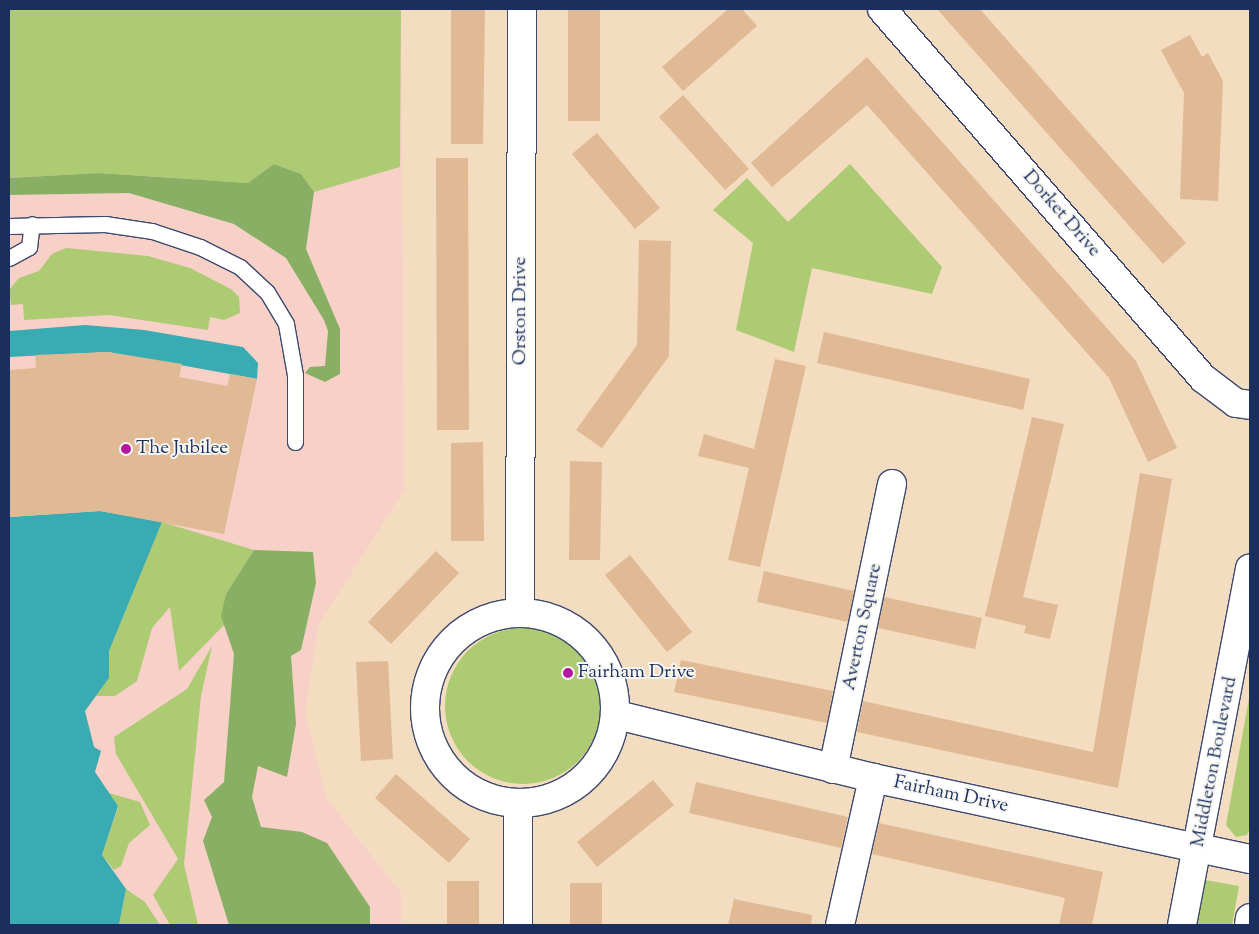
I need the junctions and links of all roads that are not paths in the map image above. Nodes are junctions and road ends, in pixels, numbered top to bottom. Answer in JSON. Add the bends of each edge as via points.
{"nodes":[{"id":1,"x":522,"y":9,"type":"edge"},
{"id":2,"x":882,"y":9,"type":"edge"},
{"id":3,"x":32,"y":224,"type":"junction"},
{"id":4,"x":9,"y":226,"type":"edge"},
{"id":5,"x":9,"y":258,"type":"edge"},
{"id":6,"x":1250,"y":405,"type":"edge"},
{"id":7,"x":295,"y":442,"type":"dead end"},
{"id":8,"x":892,"y":484,"type":"dead end"},
{"id":9,"x":1250,"y":568,"type":"edge"},
{"id":10,"x":520,"y":612,"type":"junction"},
{"id":11,"x":617,"y":715,"type":"junction"},
{"id":12,"x":834,"y":769,"type":"junction"},
{"id":13,"x":873,"y":778,"type":"junction"},
{"id":14,"x":518,"y":805,"type":"junction"},
{"id":15,"x":1198,"y":848,"type":"junction"},
{"id":16,"x":1250,"y":859,"type":"edge"},
{"id":17,"x":1250,"y":918,"type":"edge"},
{"id":18,"x":518,"y":925,"type":"edge"},
{"id":19,"x":840,"y":925,"type":"edge"},
{"id":20,"x":1182,"y":925,"type":"edge"},
{"id":21,"x":1249,"y":925,"type":"edge"}],
"edges":[{"from":1,"to":10,"type":"main road","name":"Orston Drive"},
{"from":2,"to":6,"type":"main road","name":"Dorket Drive","via":[[1204,379],[1236,403]]},
{"from":3,"to":4,"type":"lane"},
{"from":3,"to":5,"type":"lane","via":[[29,247]]},
{"from":3,"to":7,"type":"lane","via":[[105,224],[152,231],[200,247],[240,267],[267,292],[286,324],[295,375]]},
{"from":8,"to":12,"type":"main road","name":"Averton Square"},
{"from":9,"to":15,"type":"main road","name":"Middleton Boulevard"},
{"from":10,"to":11,"type":"main road","via":[[554,618],[584,636],[606,662]]},
{"from":10,"to":14,"type":"main road","via":[[497,616],[467,629],[444,650],[429,680],[424,715],[433,748],[451,775],[478,795]]},
{"from":11,"to":12,"type":"main road","name":"Fairham Drive"},
{"from":11,"to":14,"type":"main road","via":[[599,765],[575,788]]},
{"from":12,"to":13,"type":"main road","name":"Fairham Drive"},
{"from":13,"to":15,"type":"main road","name":"Fairham Drive"},
{"from":13,"to":19,"type":"main road"},
{"from":14,"to":18,"type":"main road"},
{"from":15,"to":16,"type":"main road","name":"Fairham Drive"},
{"from":15,"to":20,"type":"main road","name":"Middleton Boulevard"},
{"from":17,"to":21,"type":"main road"}]}
